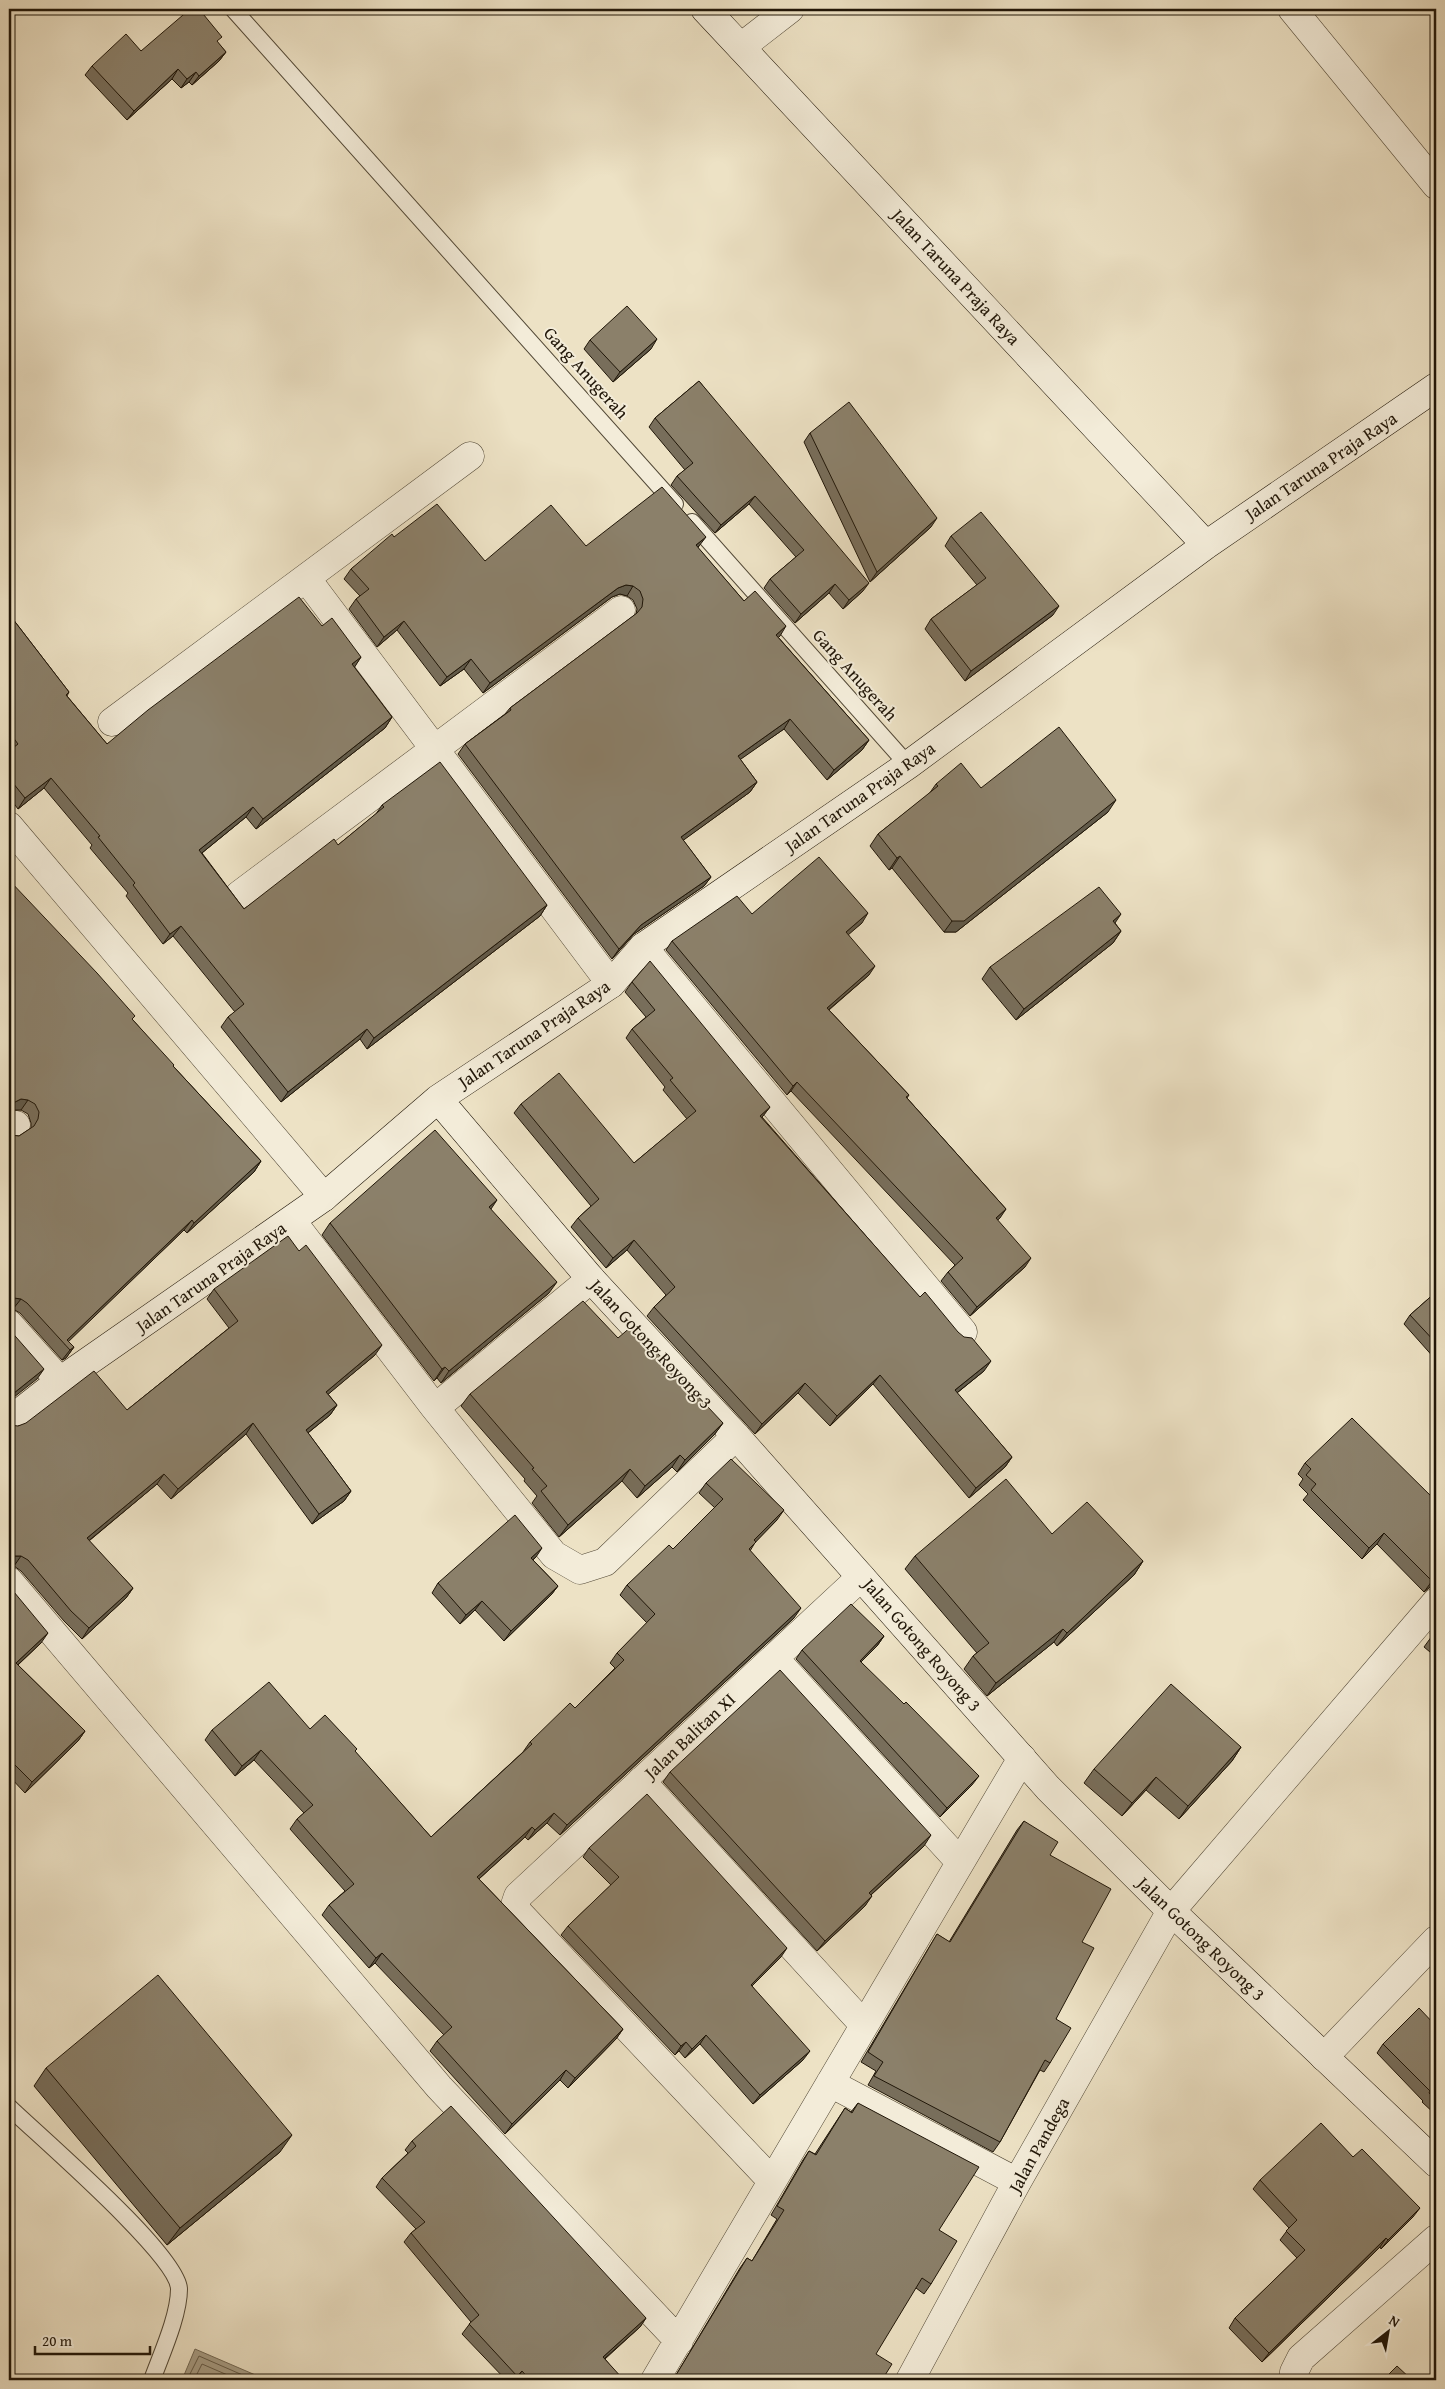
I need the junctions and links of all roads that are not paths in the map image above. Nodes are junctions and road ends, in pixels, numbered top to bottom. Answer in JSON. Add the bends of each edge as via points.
{"nodes":[{"id":1,"x":233,"y":9,"type":"edge"},
{"id":2,"x":706,"y":9,"type":"edge"},
{"id":3,"x":790,"y":9,"type":"edge"},
{"id":4,"x":1292,"y":9,"type":"edge"},
{"id":5,"x":741,"y":46,"type":"junction"},
{"id":6,"x":1436,"y":185,"type":"edge"},
{"id":7,"x":1436,"y":387,"type":"edge"},
{"id":8,"x":470,"y":456,"type":"dead end"},
{"id":9,"x":1206,"y":545,"type":"junction"},
{"id":10,"x":306,"y":578,"type":"junction"},
{"id":11,"x":621,"y":610,"type":"dead end"},
{"id":12,"x":112,"y":722,"type":"dead end"},
{"id":13,"x":435,"y":749,"type":"junction"},
{"id":14,"x":908,"y":765,"type":"junction"},
{"id":15,"x":9,"y":826,"type":"edge"},
{"id":16,"x":239,"y":895,"type":"dead end"},
{"id":17,"x":643,"y":947,"type":"junction"},
{"id":18,"x":611,"y":984,"type":"junction"},
{"id":19,"x":438,"y":1098,"type":"junction"},
{"id":20,"x":324,"y":1197,"type":"junction"},
{"id":21,"x":292,"y":1221,"type":"junction"},
{"id":22,"x":591,"y":1279,"type":"junction"},
{"id":23,"x":9,"y":1324,"type":"edge"},
{"id":24,"x":963,"y":1332,"type":"dead end"},
{"id":25,"x":60,"y":1381,"type":"junction"},
{"id":26,"x":435,"y":1408,"type":"junction"},
{"id":27,"x":9,"y":1420,"type":"edge"},
{"id":28,"x":736,"y":1436,"type":"junction"},
{"id":29,"x":862,"y":1577,"type":"junction"},
{"id":30,"x":9,"y":1581,"type":"edge"},
{"id":31,"x":1436,"y":1602,"type":"edge"},
{"id":32,"x":774,"y":1658,"type":"junction"},
{"id":33,"x":1022,"y":1758,"type":"junction"},
{"id":34,"x":641,"y":1781,"type":"junction"},
{"id":35,"x":960,"y":1862,"type":"junction"},
{"id":36,"x":1170,"y":1911,"type":"junction"},
{"id":37,"x":1436,"y":1940,"type":"edge"},
{"id":38,"x":864,"y":2025,"type":"junction"},
{"id":39,"x":1324,"y":2057,"type":"junction"},
{"id":40,"x":830,"y":2083,"type":"junction"},
{"id":41,"x":9,"y":2107,"type":"edge"},
{"id":42,"x":1436,"y":2163,"type":"edge"},
{"id":43,"x":772,"y":2181,"type":"junction"},
{"id":44,"x":1017,"y":2182,"type":"junction"},
{"id":45,"x":1436,"y":2239,"type":"edge"},
{"id":46,"x":678,"y":2341,"type":"junction"},
{"id":47,"x":152,"y":2380,"type":"edge"},
{"id":48,"x":656,"y":2380,"type":"edge"},
{"id":49,"x":910,"y":2380,"type":"edge"},
{"id":50,"x":1293,"y":2380,"type":"edge"}],
"edges":[{"from":1,"to":14,"type":"lane","name":"Gang Anugerah"},
{"from":2,"to":5,"type":"street","name":"Jalan Taruna Praja Raya"},
{"from":3,"to":5,"type":"street"},
{"from":4,"to":6,"type":"street"},
{"from":5,"to":9,"type":"street","name":"Jalan Taruna Praja Raya"},
{"from":7,"to":9,"type":"street","name":"Jalan Taruna Praja Raya"},
{"from":8,"to":10,"type":"street"},
{"from":9,"to":14,"type":"street","name":"Jalan Taruna Praja Raya"},
{"from":10,"to":12,"type":"street"},
{"from":10,"to":13,"type":"street"},
{"from":11,"to":13,"type":"street"},
{"from":13,"to":16,"type":"street"},
{"from":13,"to":18,"type":"street"},
{"from":14,"to":17,"type":"street","name":"Jalan Taruna Praja Raya"},
{"from":15,"to":20,"type":"street"},
{"from":17,"to":18,"type":"street","name":"Jalan Taruna Praja Raya"},
{"from":17,"to":24,"type":"street"},
{"from":18,"to":19,"type":"street","name":"Jalan Taruna Praja Raya"},
{"from":19,"to":20,"type":"street","name":"Jalan Taruna Praja Raya"},
{"from":19,"to":22,"type":"street","name":"Jalan Gotong Royong 3"},
{"from":20,"to":21,"type":"street","name":"Jalan Taruna Praja Raya"},
{"from":21,"to":25,"type":"street","name":"Jalan Taruna Praja Raya"},
{"from":21,"to":26,"type":"street"},
{"from":22,"to":26,"type":"street"},
{"from":22,"to":28,"type":"street","name":"Jalan Gotong Royong 3"},
{"from":23,"to":25,"type":"street"},
{"from":25,"to":27,"type":"street","name":"Jalan Taruna Praja Raya"},
{"from":26,"to":28,"type":"street","via":[[554,1555],[580,1570],[605,1562]]},
{"from":28,"to":29,"type":"street","name":"Jalan Gotong Royong 3"},
{"from":29,"to":32,"type":"street","name":"Jalan Balitan XI"},
{"from":29,"to":33,"type":"street","name":"Jalan Gotong Royong 3"},
{"from":30,"to":46,"type":"street","via":[[439,2087]]},
{"from":31,"to":36,"type":"street","name":"Jalan Pandega"},
{"from":32,"to":34,"type":"street","name":"Jalan Balitan XI"},
{"from":32,"to":35,"type":"street"},
{"from":33,"to":35,"type":"street"},
{"from":33,"to":36,"type":"street","name":"Jalan Gotong Royong 3"},
{"from":34,"to":38,"type":"street"},
{"from":34,"to":43,"type":"street","name":"Jalan Balitan XI","via":[[518,1896],[516,1910]]},
{"from":35,"to":38,"type":"street"},
{"from":36,"to":39,"type":"street","name":"Jalan Gotong Royong 3"},
{"from":36,"to":44,"type":"street","name":"Jalan Pandega"},
{"from":37,"to":39,"type":"street"},
{"from":38,"to":40,"type":"street"},
{"from":39,"to":42,"type":"street","name":"Jalan Gotong Royong 3"},
{"from":40,"to":43,"type":"street"},
{"from":40,"to":44,"type":"street"},
{"from":41,"to":47,"type":"lane","via":[[110,2201],[160,2253],[179,2288],[172,2327]]},
{"from":43,"to":46,"type":"street"},
{"from":44,"to":49,"type":"street","name":"Jalan Pandega"},
{"from":45,"to":50,"type":"street","via":[[1301,2358]]},
{"from":46,"to":48,"type":"street"}]}
